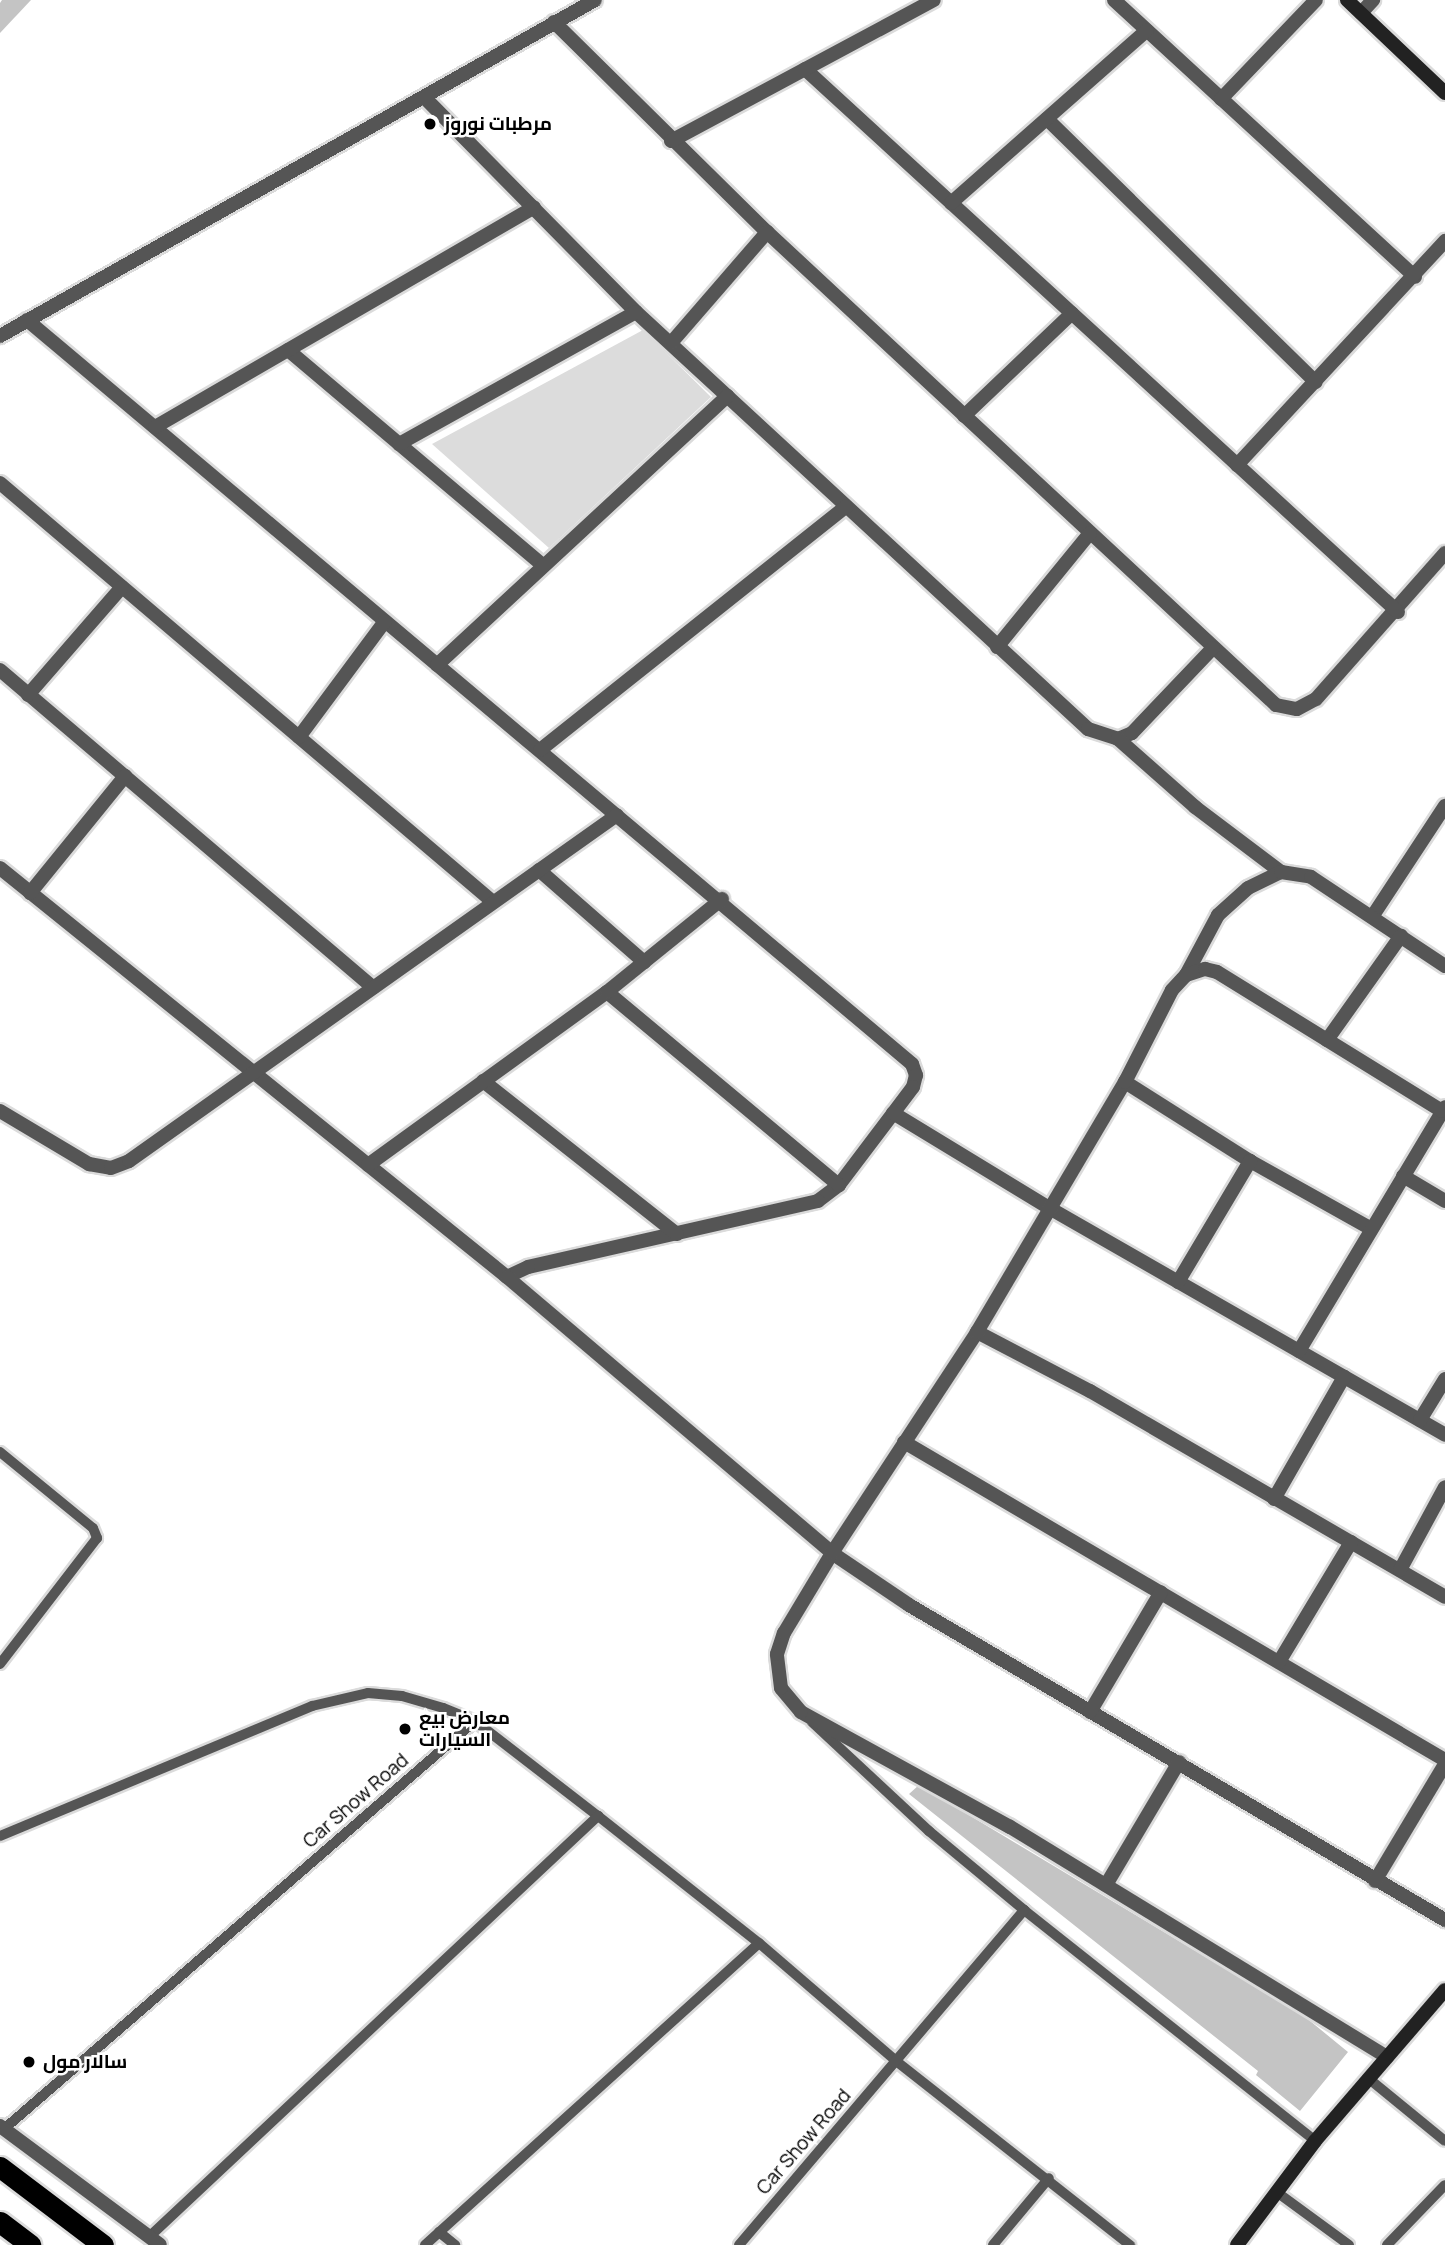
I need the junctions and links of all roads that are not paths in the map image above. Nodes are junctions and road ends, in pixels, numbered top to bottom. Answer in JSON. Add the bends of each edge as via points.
{"nodes":[{"id":1,"x":595,"y":0,"type":"edge"},
{"id":2,"x":934,"y":0,"type":"edge"},
{"id":3,"x":1114,"y":0,"type":"edge"},
{"id":4,"x":1316,"y":0,"type":"edge"},
{"id":5,"x":1347,"y":0,"type":"edge"},
{"id":6,"x":1373,"y":0,"type":"edge"},
{"id":7,"x":1361,"y":13,"type":"junction"},
{"id":8,"x":554,"y":22,"type":"junction"},
{"id":9,"x":1147,"y":30,"type":"junction"},
{"id":10,"x":805,"y":69,"type":"junction"},
{"id":11,"x":1445,"y":93,"type":"edge"},
{"id":12,"x":424,"y":97,"type":"junction"},
{"id":13,"x":1221,"y":99,"type":"junction"},
{"id":14,"x":1047,"y":119,"type":"junction"},
{"id":15,"x":671,"y":141,"type":"junction"},
{"id":16,"x":951,"y":203,"type":"junction"},
{"id":17,"x":534,"y":207,"type":"junction"},
{"id":18,"x":766,"y":232,"type":"junction"},
{"id":19,"x":1445,"y":242,"type":"edge"},
{"id":20,"x":1415,"y":277,"type":"junction"},
{"id":21,"x":636,"y":312,"type":"junction"},
{"id":22,"x":1072,"y":313,"type":"junction"},
{"id":23,"x":27,"y":320,"type":"junction"},
{"id":24,"x":0,"y":336,"type":"edge"},
{"id":25,"x":671,"y":343,"type":"junction"},
{"id":26,"x":288,"y":350,"type":"junction"},
{"id":27,"x":1316,"y":382,"type":"junction"},
{"id":28,"x":728,"y":396,"type":"junction"},
{"id":29,"x":964,"y":416,"type":"junction"},
{"id":30,"x":155,"y":428,"type":"junction"},
{"id":31,"x":399,"y":444,"type":"junction"},
{"id":32,"x":1237,"y":465,"type":"junction"},
{"id":33,"x":0,"y":483,"type":"edge"},
{"id":34,"x":846,"y":507,"type":"junction"},
{"id":35,"x":1090,"y":533,"type":"junction"},
{"id":36,"x":1445,"y":554,"type":"edge"},
{"id":37,"x":542,"y":565,"type":"junction"},
{"id":38,"x":122,"y":587,"type":"junction"},
{"id":39,"x":1398,"y":612,"type":"junction"},
{"id":40,"x":385,"y":621,"type":"junction"},
{"id":41,"x":997,"y":647,"type":"junction"},
{"id":42,"x":1213,"y":648,"type":"junction"},
{"id":43,"x":438,"y":665,"type":"junction"},
{"id":44,"x":0,"y":670,"type":"edge"},
{"id":45,"x":29,"y":695,"type":"junction"},
{"id":46,"x":299,"y":737,"type":"junction"},
{"id":47,"x":1118,"y":740,"type":"junction"},
{"id":48,"x":540,"y":750,"type":"junction"},
{"id":49,"x":125,"y":776,"type":"junction"},
{"id":50,"x":1445,"y":806,"type":"edge"},
{"id":51,"x":617,"y":815,"type":"junction"},
{"id":52,"x":0,"y":868,"type":"edge"},
{"id":53,"x":539,"y":870,"type":"junction"},
{"id":54,"x":1281,"y":872,"type":"junction"},
{"id":55,"x":30,"y":893,"type":"junction"},
{"id":56,"x":722,"y":899,"type":"junction"},
{"id":57,"x":493,"y":902,"type":"junction"},
{"id":58,"x":1371,"y":916,"type":"junction"},
{"id":59,"x":1401,"y":936,"type":"junction"},
{"id":60,"x":644,"y":962,"type":"junction"},
{"id":61,"x":1445,"y":966,"type":"edge"},
{"id":62,"x":1186,"y":975,"type":"junction"},
{"id":63,"x":373,"y":987,"type":"junction"},
{"id":64,"x":607,"y":992,"type":"junction"},
{"id":65,"x":1327,"y":1041,"type":"junction"},
{"id":66,"x":254,"y":1070,"type":"junction"},
{"id":67,"x":483,"y":1081,"type":"junction"},
{"id":68,"x":1125,"y":1082,"type":"junction"},
{"id":69,"x":1444,"y":1109,"type":"edge"},
{"id":70,"x":893,"y":1113,"type":"junction"},
{"id":71,"x":2,"y":1116,"type":"edge"},
{"id":72,"x":1251,"y":1161,"type":"junction"},
{"id":73,"x":368,"y":1165,"type":"junction"},
{"id":74,"x":1402,"y":1176,"type":"junction"},
{"id":75,"x":839,"y":1185,"type":"junction"},
{"id":76,"x":1445,"y":1201,"type":"edge"},
{"id":77,"x":1051,"y":1209,"type":"junction"},
{"id":78,"x":1370,"y":1228,"type":"junction"},
{"id":79,"x":677,"y":1234,"type":"junction"},
{"id":80,"x":507,"y":1277,"type":"junction"},
{"id":81,"x":1178,"y":1282,"type":"junction"},
{"id":82,"x":977,"y":1332,"type":"junction"},
{"id":83,"x":1299,"y":1351,"type":"junction"},
{"id":84,"x":1344,"y":1377,"type":"junction"},
{"id":85,"x":1445,"y":1378,"type":"edge"},
{"id":86,"x":1420,"y":1420,"type":"junction"},
{"id":87,"x":1445,"y":1435,"type":"edge"},
{"id":88,"x":904,"y":1442,"type":"junction"},
{"id":89,"x":0,"y":1452,"type":"edge"},
{"id":90,"x":1445,"y":1487,"type":"edge"},
{"id":91,"x":1274,"y":1499,"type":"junction"},
{"id":92,"x":1351,"y":1542,"type":"junction"},
{"id":93,"x":832,"y":1553,"type":"junction"},
{"id":94,"x":1400,"y":1570,"type":"junction"},
{"id":95,"x":1161,"y":1591,"type":"junction"},
{"id":96,"x":1445,"y":1597,"type":"edge"},
{"id":97,"x":1279,"y":1662,"type":"junction"},
{"id":98,"x":0,"y":1664,"type":"edge"},
{"id":99,"x":801,"y":1712,"type":"junction"},
{"id":100,"x":1090,"y":1712,"type":"junction"},
{"id":101,"x":475,"y":1721,"type":"junction"},
{"id":102,"x":1179,"y":1762,"type":"junction"},
{"id":103,"x":1445,"y":1762,"type":"edge"},
{"id":104,"x":598,"y":1816,"type":"junction"},
{"id":105,"x":0,"y":1836,"type":"edge"},
{"id":106,"x":1376,"y":1881,"type":"junction"},
{"id":107,"x":1106,"y":1885,"type":"junction"},
{"id":108,"x":1024,"y":1910,"type":"junction"},
{"id":109,"x":1445,"y":1920,"type":"edge"},
{"id":110,"x":759,"y":1943,"type":"junction"},
{"id":111,"x":1445,"y":1990,"type":"edge"},
{"id":112,"x":1387,"y":2057,"type":"junction"},
{"id":113,"x":896,"y":2061,"type":"junction"},
{"id":114,"x":1368,"y":2078,"type":"junction"},
{"id":115,"x":2,"y":2127,"type":"edge"},
{"id":116,"x":1315,"y":2141,"type":"junction"},
{"id":117,"x":1445,"y":2141,"type":"edge"},
{"id":118,"x":0,"y":2167,"type":"edge"},
{"id":119,"x":1049,"y":2178,"type":"junction"},
{"id":120,"x":1445,"y":2185,"type":"edge"},
{"id":121,"x":1278,"y":2193,"type":"junction"},
{"id":122,"x":0,"y":2222,"type":"edge"},
{"id":123,"x":439,"y":2232,"type":"junction"},
{"id":124,"x":155,"y":2241,"type":"edge"},
{"id":125,"x":30,"y":2245,"type":"edge"},
{"id":126,"x":103,"y":2245,"type":"edge"},
{"id":127,"x":425,"y":2245,"type":"edge"},
{"id":128,"x":455,"y":2245,"type":"edge"},
{"id":129,"x":739,"y":2245,"type":"edge"},
{"id":130,"x":993,"y":2245,"type":"edge"},
{"id":131,"x":1130,"y":2245,"type":"edge"},
{"id":132,"x":1237,"y":2245,"type":"edge"},
{"id":133,"x":1349,"y":2245,"type":"edge"},
{"id":134,"x":1387,"y":2245,"type":"edge"}],
"edges":[{"from":1,"to":8,"type":"street"},
{"from":2,"to":10,"type":"street"},
{"from":3,"to":9,"type":"street"},
{"from":4,"to":13,"type":"street"},
{"from":5,"to":7,"type":"main road"},
{"from":6,"to":7,"type":"street"},
{"from":7,"to":11,"type":"main road"},
{"from":8,"to":12,"type":"street"},
{"from":8,"to":15,"type":"street"},
{"from":9,"to":13,"type":"street"},
{"from":9,"to":14,"type":"street"},
{"from":10,"to":15,"type":"street"},
{"from":10,"to":16,"type":"street"},
{"from":12,"to":17,"type":"street"},
{"from":12,"to":23,"type":"street"},
{"from":13,"to":20,"type":"street"},
{"from":14,"to":16,"type":"street"},
{"from":14,"to":27,"type":"street"},
{"from":15,"to":18,"type":"street"},
{"from":16,"to":22,"type":"street"},
{"from":17,"to":21,"type":"street"},
{"from":17,"to":26,"type":"street"},
{"from":18,"to":25,"type":"street"},
{"from":18,"to":29,"type":"street"},
{"from":19,"to":20,"type":"street"},
{"from":20,"to":27,"type":"street"},
{"from":21,"to":25,"type":"street"},
{"from":21,"to":31,"type":"street"},
{"from":22,"to":29,"type":"street"},
{"from":22,"to":32,"type":"street"},
{"from":23,"to":24,"type":"street"},
{"from":23,"to":30,"type":"street"},
{"from":25,"to":28,"type":"street"},
{"from":26,"to":30,"type":"street"},
{"from":26,"to":31,"type":"street"},
{"from":27,"to":32,"type":"street"},
{"from":28,"to":34,"type":"street"},
{"from":28,"to":37,"type":"street"},
{"from":29,"to":35,"type":"street"},
{"from":30,"to":40,"type":"street"},
{"from":31,"to":37,"type":"street"},
{"from":32,"to":39,"type":"street"},
{"from":33,"to":38,"type":"street"},
{"from":34,"to":41,"type":"street"},
{"from":34,"to":48,"type":"street"},
{"from":35,"to":41,"type":"street"},
{"from":35,"to":42,"type":"street"},
{"from":36,"to":39,"type":"street"},
{"from":37,"to":43,"type":"street"},
{"from":38,"to":45,"type":"street"},
{"from":38,"to":46,"type":"street"},
{"from":39,"to":42,"type":"street","via":[[1316,699],[1297,709],[1276,705]]},
{"from":40,"to":43,"type":"street"},
{"from":40,"to":46,"type":"street"},
{"from":41,"to":47,"type":"street","via":[[1088,729]]},
{"from":42,"to":47,"type":"street","via":[[1132,733]]},
{"from":43,"to":48,"type":"street"},
{"from":44,"to":45,"type":"street"},
{"from":45,"to":49,"type":"street"},
{"from":46,"to":57,"type":"street"},
{"from":47,"to":54,"type":"street","via":[[1195,807]]},
{"from":48,"to":51,"type":"street"},
{"from":49,"to":55,"type":"street"},
{"from":49,"to":63,"type":"street"},
{"from":50,"to":58,"type":"street"},
{"from":51,"to":53,"type":"street"},
{"from":51,"to":56,"type":"street"},
{"from":52,"to":55,"type":"street"},
{"from":53,"to":57,"type":"street"},
{"from":53,"to":60,"type":"street"},
{"from":54,"to":58,"type":"street","via":[[1311,877]]},
{"from":54,"to":62,"type":"street","via":[[1248,888],[1218,915]]},
{"from":55,"to":66,"type":"street"},
{"from":56,"to":60,"type":"street"},
{"from":56,"to":70,"type":"street","via":[[912,1064],[916,1075],[912,1087]]},
{"from":57,"to":63,"type":"street"},
{"from":58,"to":59,"type":"street"},
{"from":59,"to":61,"type":"street"},
{"from":59,"to":65,"type":"street"},
{"from":60,"to":64,"type":"street"},
{"from":62,"to":65,"type":"street","via":[[1217,972]]},
{"from":62,"to":68,"type":"street","via":[[1172,990]]},
{"from":63,"to":66,"type":"street"},
{"from":64,"to":67,"type":"street"},
{"from":64,"to":75,"type":"street"},
{"from":65,"to":69,"type":"street"},
{"from":66,"to":71,"type":"street","via":[[168,1135],[111,1168],[89,1164]]},
{"from":66,"to":73,"type":"street"},
{"from":67,"to":73,"type":"street"},
{"from":67,"to":79,"type":"street"},
{"from":68,"to":72,"type":"street"},
{"from":68,"to":77,"type":"street"},
{"from":69,"to":74,"type":"street"},
{"from":70,"to":75,"type":"street"},
{"from":70,"to":77,"type":"street"},
{"from":72,"to":78,"type":"street"},
{"from":72,"to":81,"type":"street"},
{"from":73,"to":80,"type":"street"},
{"from":74,"to":76,"type":"street"},
{"from":74,"to":78,"type":"street"},
{"from":75,"to":79,"type":"street","via":[[806,1206]]},
{"from":77,"to":81,"type":"street"},
{"from":77,"to":82,"type":"street"},
{"from":78,"to":83,"type":"street"},
{"from":79,"to":80,"type":"street","via":[[528,1267]]},
{"from":80,"to":93,"type":"street"},
{"from":81,"to":83,"type":"street"},
{"from":82,"to":88,"type":"street"},
{"from":82,"to":91,"type":"street","via":[[1090,1391]]},
{"from":83,"to":84,"type":"street"},
{"from":84,"to":86,"type":"street"},
{"from":84,"to":91,"type":"street"},
{"from":85,"to":86,"type":"street"},
{"from":86,"to":87,"type":"street"},
{"from":88,"to":93,"type":"street"},
{"from":88,"to":95,"type":"street"},
{"from":89,"to":98,"type":"lane","via":[[93,1528],[97,1538]]},
{"from":90,"to":94,"type":"street"},
{"from":91,"to":92,"type":"street"},
{"from":92,"to":94,"type":"street"},
{"from":92,"to":97,"type":"street"},
{"from":93,"to":99,"type":"street","via":[[777,1654],[781,1688]]},
{"from":93,"to":100,"type":"street","via":[[909,1605]]},
{"from":94,"to":96,"type":"street"},
{"from":95,"to":97,"type":"street"},
{"from":95,"to":100,"type":"street"},
{"from":97,"to":103,"type":"street"},
{"from":99,"to":107,"type":"street","via":[[910,1769]]},
{"from":99,"to":108,"type":"lane","via":[[929,1831]]},
{"from":100,"to":102,"type":"street"},
{"from":101,"to":104,"type":"lane"},
{"from":101,"to":105,"type":"lane","via":[[402,1696],[368,1693],[334,1701]]},
{"from":101,"to":115,"type":"lane","name":"Car Show Road"},
{"from":102,"to":106,"type":"street"},
{"from":102,"to":107,"type":"street"},
{"from":103,"to":106,"type":"street"},
{"from":104,"to":110,"type":"lane"},
{"from":104,"to":124,"type":"lane"},
{"from":106,"to":109,"type":"street"},
{"from":107,"to":112,"type":"street"},
{"from":108,"to":113,"type":"lane","name":"Car Show Road"},
{"from":108,"to":116,"type":"lane"},
{"from":110,"to":113,"type":"lane"},
{"from":110,"to":123,"type":"lane"},
{"from":111,"to":112,"type":"main road"},
{"from":112,"to":114,"type":"main road"},
{"from":113,"to":119,"type":"lane"},
{"from":113,"to":129,"type":"lane","name":"Car Show Road"},
{"from":114,"to":116,"type":"main road"},
{"from":114,"to":117,"type":"lane"},
{"from":115,"to":124,"type":"street"},
{"from":116,"to":121,"type":"main road"},
{"from":118,"to":126,"type":"highway"},
{"from":119,"to":130,"type":"lane"},
{"from":119,"to":131,"type":"lane"},
{"from":120,"to":134,"type":"lane"},
{"from":121,"to":132,"type":"main road"},
{"from":121,"to":133,"type":"lane"},
{"from":122,"to":125,"type":"highway"},
{"from":123,"to":127,"type":"lane"},
{"from":123,"to":128,"type":"lane"}]}
